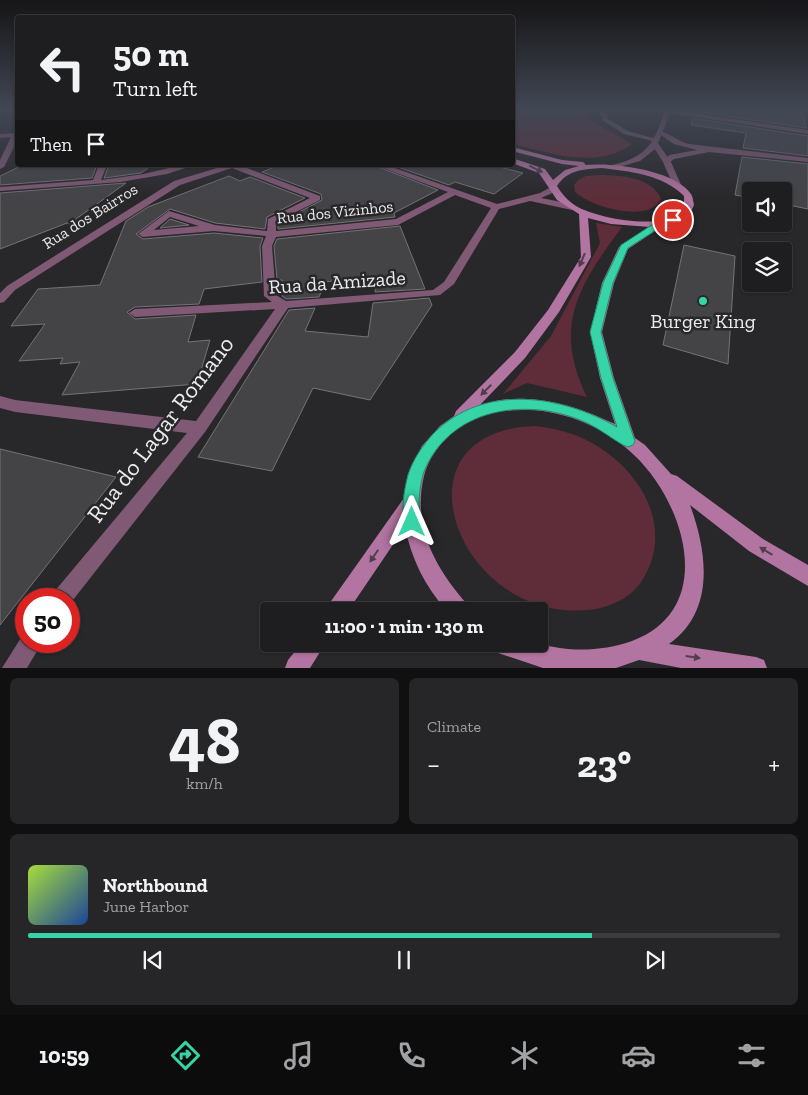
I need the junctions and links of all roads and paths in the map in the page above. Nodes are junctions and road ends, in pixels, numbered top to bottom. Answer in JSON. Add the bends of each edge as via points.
{"nodes":[{"id":1,"x":14,"y":140,"type":"edge"},
{"id":2,"x":648,"y":140,"type":"edge"},
{"id":3,"x":657,"y":140,"type":"edge"},
{"id":4,"x":670,"y":140,"type":"edge"},
{"id":5,"x":656,"y":143,"type":"junction"},
{"id":6,"x":515,"y":150,"type":"edge"},
{"id":7,"x":709,"y":150,"type":"junction"},
{"id":8,"x":808,"y":160,"type":"edge"},
{"id":9,"x":515,"y":161,"type":"edge"},
{"id":10,"x":667,"y":162,"type":"junction"},
{"id":11,"x":601,"y":166,"type":"junction"},
{"id":12,"x":0,"y":167,"type":"edge"},
{"id":13,"x":102,"y":167,"type":"edge"},
{"id":14,"x":184,"y":167,"type":"edge"},
{"id":15,"x":228,"y":167,"type":"edge"},
{"id":16,"x":239,"y":167,"type":"edge"},
{"id":17,"x":384,"y":167,"type":"edge"},
{"id":18,"x":615,"y":167,"type":"junction"},
{"id":19,"x":96,"y":182,"type":"junction"},
{"id":20,"x":554,"y":187,"type":"junction"},
{"id":21,"x":678,"y":187,"type":"junction"},
{"id":22,"x":0,"y":189,"type":"edge"},
{"id":23,"x":453,"y":193,"type":"junction"},
{"id":24,"x":530,"y":199,"type":"junction"},
{"id":25,"x":496,"y":207,"type":"junction"},
{"id":26,"x":578,"y":210,"type":"junction"},
{"id":27,"x":661,"y":223,"type":"junction"},
{"id":28,"x":214,"y":228,"type":"junction"},
{"id":29,"x":272,"y":234,"type":"junction"},
{"id":30,"x":0,"y":300,"type":"edge"},
{"id":31,"x":284,"y":305,"type":"junction"},
{"id":32,"x":135,"y":313,"type":"dead end"},
{"id":33,"x":0,"y":402,"type":"edge"},
{"id":34,"x":452,"y":424,"type":"junction"},
{"id":35,"x":200,"y":428,"type":"junction"},
{"id":36,"x":628,"y":441,"type":"junction"},
{"id":37,"x":662,"y":474,"type":"junction"},
{"id":38,"x":412,"y":501,"type":"junction"},
{"id":39,"x":808,"y":576,"type":"edge"},
{"id":40,"x":71,"y":588,"type":"edge"},
{"id":41,"x":342,"y":602,"type":"edge"},
{"id":42,"x":452,"y":602,"type":"edge"},
{"id":43,"x":644,"y":651,"type":"junction"},
{"id":44,"x":308,"y":652,"type":"edge"},
{"id":45,"x":522,"y":652,"type":"edge"},
{"id":46,"x":24,"y":653,"type":"edge"},
{"id":47,"x":561,"y":666,"type":"edge"},
{"id":48,"x":13,"y":668,"type":"edge"},
{"id":49,"x":296,"y":668,"type":"edge"},
{"id":50,"x":756,"y":668,"type":"edge"}],
"edges":[{"from":1,"to":12,"type":"street"},
{"from":2,"to":5,"type":"street"},
{"from":3,"to":5,"type":"street"},
{"from":4,"to":7,"type":"street"},
{"from":5,"to":10,"type":"street"},
{"from":5,"to":18,"type":"street","via":[[638,160]]},
{"from":6,"to":11,"type":"main road","via":[[562,162]]},
{"from":7,"to":8,"type":"street"},
{"from":7,"to":10,"type":"street","via":[[672,157]]},
{"from":9,"to":20,"type":"main road","one_way":true,"via":[[542,171]]},
{"from":10,"to":21,"type":"street"},
{"from":11,"to":18,"type":"main road"},
{"from":11,"to":20,"type":"main road","via":[[567,171],[557,178]]},
{"from":13,"to":19,"type":"street"},
{"from":14,"to":19,"type":"street","via":[[165,173]]},
{"from":15,"to":30,"type":"street","name":"Rua dos Bairros","via":[[178,183],[149,199],[11,288]]},
{"from":16,"to":29,"type":"street","via":[[317,198],[271,221]]},
{"from":17,"to":23,"type":"street"},
{"from":18,"to":21,"type":"main road","via":[[650,174]]},
{"from":19,"to":22,"type":"street"},
{"from":20,"to":24,"type":"street"},
{"from":20,"to":26,"type":"main road","via":[[560,199]]},
{"from":21,"to":27,"type":"main road","via":[[690,201],[689,209],[683,216]]},
{"from":23,"to":25,"type":"street"},
{"from":23,"to":29,"type":"street","name":"Rua dos Vizinhos","via":[[398,222]]},
{"from":24,"to":25,"type":"street"},
{"from":24,"to":26,"type":"street"},
{"from":25,"to":31,"type":"street","name":"Rua da Amizade","via":[[448,284],[436,293]]},
{"from":26,"to":27,"type":"main road","via":[[622,223]]},
{"from":26,"to":34,"type":"main road","one_way":true,"via":[[586,257],[553,312],[520,355]]},
{"from":27,"to":36,"type":"main road","via":[[624,247],[608,283],[596,332]]},
{"from":28,"to":28,"type":"street","name":"Rua dos Vizinhos","via":[[169,214],[143,234],[152,234]]},
{"from":28,"to":29,"type":"street","name":"Rua dos Vizinhos"},
{"from":29,"to":31,"type":"street","via":[[267,246],[270,296]]},
{"from":31,"to":32,"type":"street","name":"Rua da Amizade"},
{"from":31,"to":35,"type":"street","name":"Rua do Lagar Romano"},
{"from":33,"to":35,"type":"street"},
{"from":34,"to":36,"type":"main road","via":[[488,408],[540,404],[578,413],[603,424]]},
{"from":34,"to":38,"type":"main road","via":[[431,444],[422,459]]},
{"from":35,"to":40,"type":"street","name":"Rua do Lagar Romano"},
{"from":36,"to":37,"type":"main road"},
{"from":39,"to":37,"type":"main road","one_way":true,"via":[[756,545]]},
{"from":37,"to":43,"type":"main road","via":[[675,493],[692,535],[694,579],[692,594],[679,620],[658,643]]},
{"from":38,"to":41,"type":"main road","one_way":true},
{"from":38,"to":42,"type":"main road","via":[[412,522],[420,551],[435,581]]},
{"from":43,"to":47,"type":"main road","via":[[607,664]]},
{"from":43,"to":50,"type":"main road","one_way":true},
{"from":44,"to":49,"type":"main road"},
{"from":45,"to":47,"type":"main road"},
{"from":46,"to":48,"type":"street"}]}
